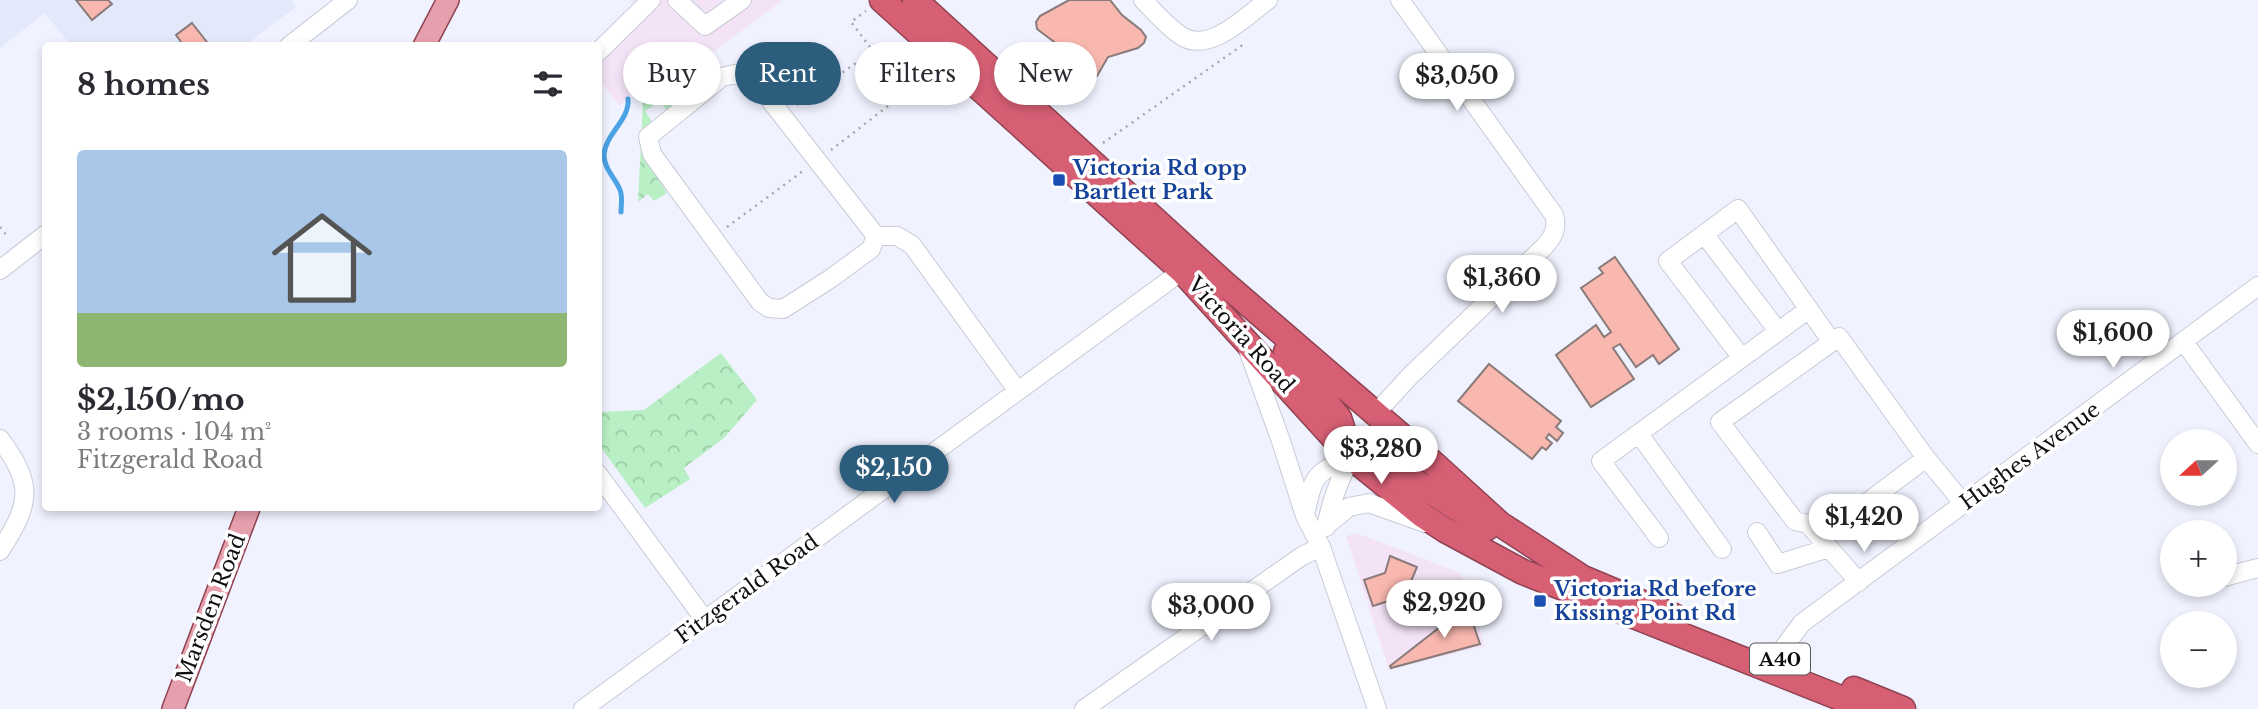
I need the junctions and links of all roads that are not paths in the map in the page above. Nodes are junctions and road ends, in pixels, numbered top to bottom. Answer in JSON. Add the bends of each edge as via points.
{"nodes":[{"id":1,"x":348,"y":0,"type":"edge"},
{"id":2,"x":448,"y":0,"type":"edge"},
{"id":3,"x":651,"y":0,"type":"edge"},
{"id":4,"x":677,"y":0,"type":"edge"},
{"id":5,"x":915,"y":0,"type":"edge"},
{"id":6,"x":1143,"y":0,"type":"edge"},
{"id":7,"x":1268,"y":0,"type":"edge"},
{"id":8,"x":1400,"y":0,"type":"edge"},
{"id":9,"x":730,"y":3,"type":"edge"},
{"id":10,"x":874,"y":5,"type":"edge"},
{"id":11,"x":294,"y":42,"type":"edge"},
{"id":12,"x":426,"y":42,"type":"edge"},
{"id":13,"x":602,"y":48,"type":"edge"},
{"id":14,"x":1704,"y":234,"type":"junction"},
{"id":15,"x":876,"y":236,"type":"junction"},
{"id":16,"x":42,"y":237,"type":"edge"},
{"id":17,"x":0,"y":270,"type":"edge"},
{"id":18,"x":1182,"y":271,"type":"junction"},
{"id":19,"x":1224,"y":283,"type":"junction"},
{"id":20,"x":2258,"y":286,"type":"edge"},
{"id":21,"x":1809,"y":309,"type":"junction"},
{"id":22,"x":1778,"y":331,"type":"junction"},
{"id":23,"x":1242,"y":336,"type":"junction"},
{"id":24,"x":1832,"y":342,"type":"junction"},
{"id":25,"x":2184,"y":342,"type":"junction"},
{"id":26,"x":1742,"y":358,"type":"junction"},
{"id":27,"x":1017,"y":390,"type":"junction"},
{"id":28,"x":1376,"y":413,"type":"junction"},
{"id":29,"x":1639,"y":434,"type":"junction"},
{"id":30,"x":0,"y":439,"type":"edge"},
{"id":31,"x":2258,"y":444,"type":"edge"},
{"id":32,"x":1351,"y":457,"type":"junction"},
{"id":33,"x":1926,"y":458,"type":"junction"},
{"id":34,"x":602,"y":479,"type":"edge"},
{"id":35,"x":1964,"y":504,"type":"junction"},
{"id":36,"x":248,"y":511,"type":"edge"},
{"id":37,"x":1305,"y":516,"type":"junction"},
{"id":38,"x":1326,"y":525,"type":"junction"},
{"id":39,"x":1445,"y":530,"type":"junction"},
{"id":40,"x":1757,"y":532,"type":"dead end"},
{"id":41,"x":1659,"y":538,"type":"dead end"},
{"id":42,"x":1825,"y":543,"type":"junction"},
{"id":43,"x":1321,"y":547,"type":"junction"},
{"id":44,"x":1722,"y":549,"type":"dead end"},
{"id":45,"x":0,"y":551,"type":"edge"},
{"id":46,"x":2258,"y":568,"type":"edge"},
{"id":47,"x":2237,"y":574,"type":"edge"},
{"id":48,"x":1583,"y":578,"type":"junction"},
{"id":49,"x":1859,"y":582,"type":"junction"},
{"id":50,"x":705,"y":620,"type":"junction"},
{"id":51,"x":1776,"y":658,"type":"junction"},
{"id":52,"x":173,"y":709,"type":"edge"},
{"id":53,"x":583,"y":709,"type":"edge"},
{"id":54,"x":1084,"y":709,"type":"edge"},
{"id":55,"x":1377,"y":709,"type":"edge"},
{"id":56,"x":1868,"y":709,"type":"edge"},
{"id":57,"x":1903,"y":709,"type":"edge"}],
"edges":[{"from":1,"to":11,"type":"street"},
{"from":2,"to":12,"type":"main road"},
{"from":3,"to":13,"type":"street"},
{"from":4,"to":9,"type":"street","via":[[705,26]]},
{"from":5,"to":19,"type":"highway","name":"Victoria Road","number":"A40"},
{"from":6,"to":7,"type":"street","via":[[1182,37],[1196,42],[1210,40]]},
{"from":8,"to":28,"type":"street","via":[[1556,223],[1553,237]]},
{"from":10,"to":18,"type":"highway","name":"Victoria Road","number":"A40"},
{"from":14,"to":21,"type":"street","via":[[1738,209]]},
{"from":14,"to":22,"type":"street"},
{"from":14,"to":26,"type":"street","via":[[1668,261]]},
{"from":15,"to":15,"type":"street","via":[[756,82],[735,74],[722,77],[648,137],[652,154],[760,302],[769,308],[783,309],[830,279],[870,249]]},
{"from":15,"to":27,"type":"street","via":[[897,236],[912,245]]},
{"from":16,"to":17,"type":"street"},
{"from":18,"to":23,"type":"highway","name":"Victoria Road","number":"A40"},
{"from":18,"to":27,"type":"street","name":"Fitzgerald Road"},
{"from":19,"to":28,"type":"highway","name":"Victoria Road","number":"A40"},
{"from":19,"to":32,"type":"highway","via":[[1339,418]]},
{"from":20,"to":25,"type":"street","name":"Hughes Avenue"},
{"from":21,"to":22,"type":"street"},
{"from":21,"to":24,"type":"street"},
{"from":22,"to":26,"type":"street"},
{"from":23,"to":32,"type":"highway","name":"Victoria Road","number":"A40"},
{"from":23,"to":37,"type":"street"},
{"from":24,"to":33,"type":"street","via":[[1839,337]]},
{"from":24,"to":42,"type":"street","via":[[1720,422],[1795,522],[1808,524]]},
{"from":25,"to":31,"type":"street"},
{"from":25,"to":35,"type":"street","name":"Hughes Avenue"},
{"from":26,"to":29,"type":"street"},
{"from":27,"to":50,"type":"street","name":"Fitzgerald Road"},
{"from":28,"to":48,"type":"highway","name":"Victoria Road","number":"A40","via":[[1500,524]]},
{"from":29,"to":41,"type":"street","via":[[1601,461]]},
{"from":29,"to":44,"type":"street"},
{"from":30,"to":45,"type":"street","via":[[26,486],[21,514]]},
{"from":32,"to":37,"type":"street","via":[[1318,474]]},
{"from":32,"to":38,"type":"street"},
{"from":32,"to":39,"type":"highway","name":"Victoria Road","number":"A40"},
{"from":32,"to":48,"type":"highway","via":[[1381,459],[1528,554]]},
{"from":33,"to":35,"type":"street"},
{"from":33,"to":42,"type":"street"},
{"from":34,"to":50,"type":"street"},
{"from":35,"to":49,"type":"street","name":"Hughes Avenue"},
{"from":36,"to":52,"type":"main road","name":"Marsden Road"},
{"from":37,"to":43,"type":"street"},
{"from":38,"to":39,"type":"street","via":[[1349,507],[1369,503]]},
{"from":38,"to":43,"type":"street"},
{"from":39,"to":56,"type":"highway","name":"Victoria Road","number":"A40","via":[[1553,585]]},
{"from":40,"to":42,"type":"street","via":[[1778,564]]},
{"from":42,"to":49,"type":"street"},
{"from":43,"to":54,"type":"street","via":[[1301,556]]},
{"from":43,"to":55,"type":"street"},
{"from":46,"to":47,"type":"street"},
{"from":48,"to":51,"type":"highway","name":"Victoria Road","number":"A40"},
{"from":49,"to":51,"type":"street","name":"Hughes Avenue","via":[[1802,623]]},
{"from":50,"to":53,"type":"street","name":"Fitzgerald Road"},
{"from":51,"to":57,"type":"highway","name":"Victoria Road","number":"A40"}]}
